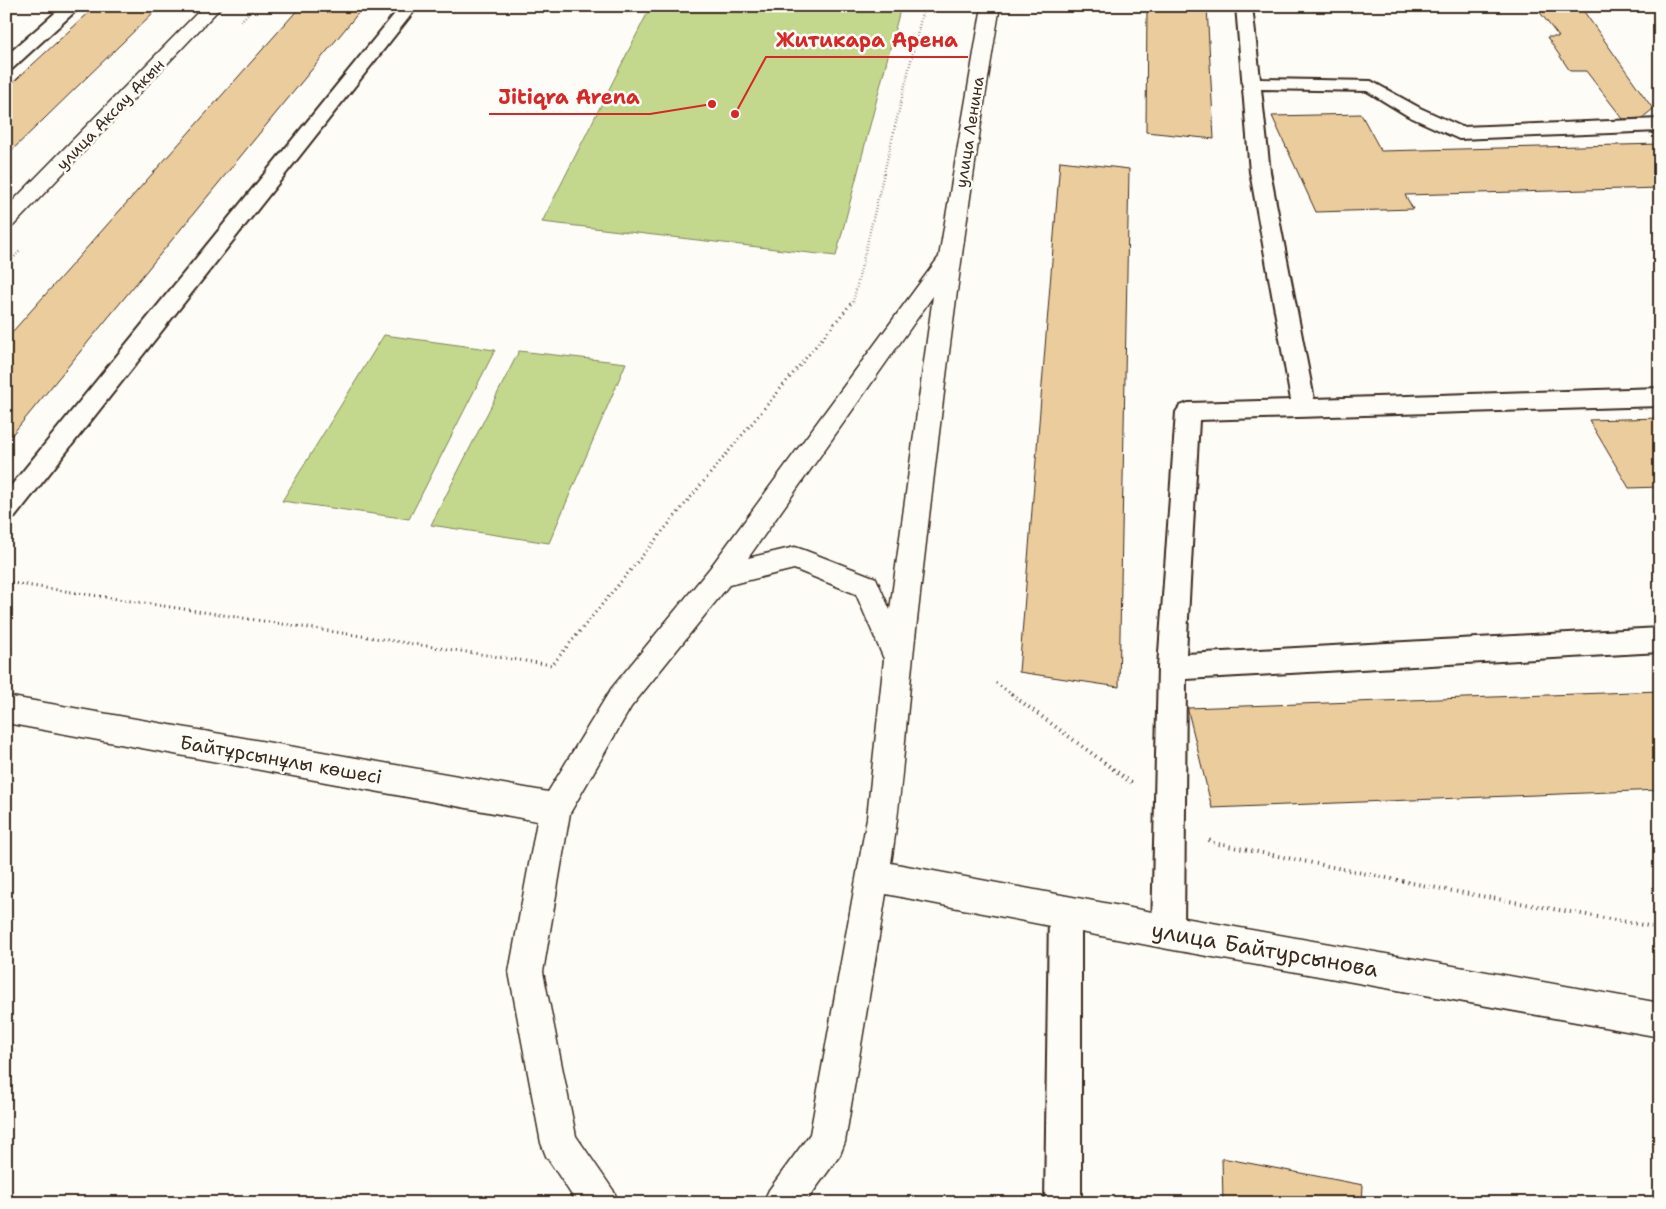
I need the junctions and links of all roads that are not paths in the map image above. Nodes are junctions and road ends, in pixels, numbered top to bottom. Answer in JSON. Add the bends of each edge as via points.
{"nodes":[{"id":1,"x":73,"y":6,"type":"edge"},
{"id":2,"x":214,"y":6,"type":"edge"},
{"id":3,"x":410,"y":6,"type":"edge"},
{"id":4,"x":991,"y":6,"type":"edge"},
{"id":5,"x":1244,"y":6,"type":"edge"},
{"id":6,"x":6,"y":66,"type":"edge"},
{"id":7,"x":1251,"y":84,"type":"junction"},
{"id":8,"x":1660,"y":125,"type":"edge"},
{"id":9,"x":6,"y":221,"type":"edge"},
{"id":10,"x":948,"y":259,"type":"junction"},
{"id":11,"x":1660,"y":397,"type":"edge"},
{"id":12,"x":1304,"y":409,"type":"junction"},
{"id":13,"x":6,"y":510,"type":"edge"},
{"id":14,"x":720,"y":576,"type":"junction"},
{"id":15,"x":1660,"y":640,"type":"edge"},
{"id":16,"x":898,"y":659,"type":"junction"},
{"id":17,"x":1172,"y":667,"type":"junction"},
{"id":18,"x":6,"y":709,"type":"edge"},
{"id":19,"x":555,"y":809,"type":"junction"},
{"id":20,"x":872,"y":875,"type":"junction"},
{"id":21,"x":1065,"y":913,"type":"junction"},
{"id":22,"x":1168,"y":932,"type":"junction"},
{"id":23,"x":1660,"y":1020,"type":"edge"},
{"id":24,"x":600,"y":1203,"type":"edge"},
{"id":25,"x":782,"y":1203,"type":"edge"},
{"id":26,"x":1063,"y":1203,"type":"edge"}],
"edges":[{"from":1,"to":6,"type":"lane"},
{"from":2,"to":9,"type":"street","name":"улица Аксау Акын"},
{"from":3,"to":13,"type":"lane"},
{"from":4,"to":10,"type":"street","name":"улица Ленина"},
{"from":5,"to":7,"type":"lane"},
{"from":7,"to":8,"type":"lane","via":[[1371,86],[1414,112],[1459,133]]},
{"from":7,"to":12,"type":"lane","via":[[1260,172]]},
{"from":10,"to":14,"type":"street"},
{"from":10,"to":16,"type":"street","name":"улица Ленина"},
{"from":11,"to":12,"type":"lane"},
{"from":12,"to":17,"type":"lane","via":[[1188,412]]},
{"from":14,"to":16,"type":"street","via":[[795,558],[866,586]]},
{"from":14,"to":19,"type":"street","via":[[621,698]]},
{"from":15,"to":17,"type":"lane"},
{"from":16,"to":20,"type":"street","name":"улица Ленина","via":[[883,818]]},
{"from":17,"to":22,"type":"lane"},
{"from":18,"to":19,"type":"street","name":"Байтұрсынұлы көшесі"},
{"from":19,"to":24,"type":"street","via":[[526,972],[559,1143]]},
{"from":20,"to":21,"type":"street","name":"улица Байтурсынова"},
{"from":20,"to":25,"type":"street","name":"улица Ленина","via":[[827,1142]]},
{"from":21,"to":22,"type":"street","name":"улица Байтурсынова"},
{"from":21,"to":26,"type":"lane"},
{"from":22,"to":23,"type":"street","name":"улица Байтурсынова"}]}
